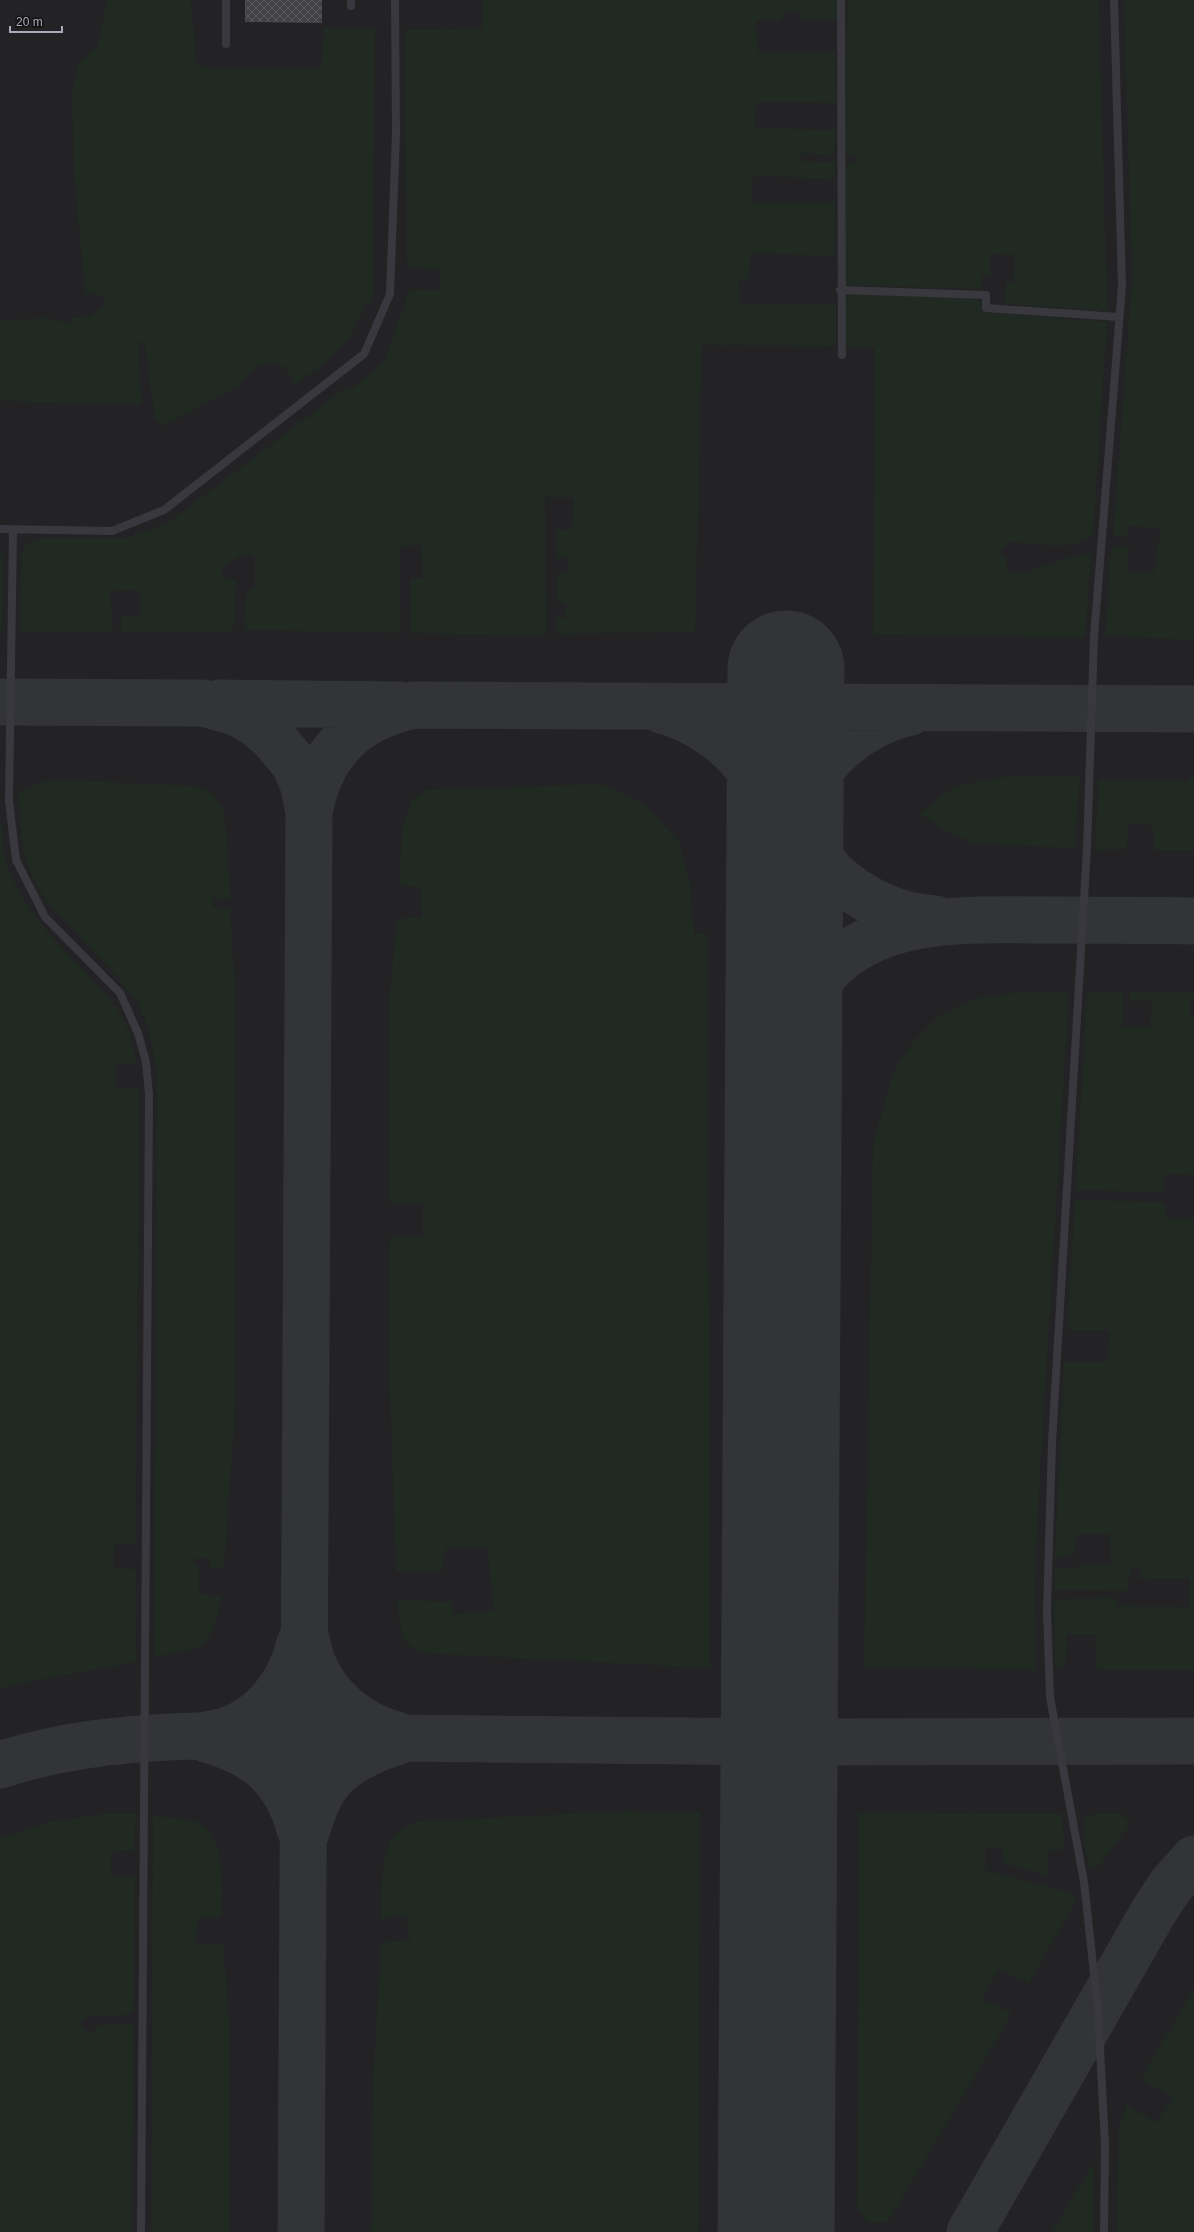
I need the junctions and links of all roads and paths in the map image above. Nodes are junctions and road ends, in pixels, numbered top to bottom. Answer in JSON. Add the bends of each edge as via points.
{"nodes":[{"id":1,"x":226,"y":0,"type":"edge"},
{"id":2,"x":395,"y":0,"type":"edge"},
{"id":3,"x":841,"y":0,"type":"edge"},
{"id":4,"x":1114,"y":0,"type":"edge"},
{"id":5,"x":226,"y":44,"type":"dead end"},
{"id":6,"x":840,"y":290,"type":"junction"},
{"id":7,"x":1119,"y":317,"type":"junction"},
{"id":8,"x":842,"y":355,"type":"dead end"},
{"id":9,"x":0,"y":530,"type":"edge"},
{"id":10,"x":13,"y":530,"type":"junction"},
{"id":11,"x":141,"y":2232,"type":"edge"},
{"id":12,"x":1104,"y":2232,"type":"edge"}],
"edges":[{"from":1,"to":5,"type":"lane"},
{"from":2,"to":10,"type":"lane","via":[[396,133],[390,294],[364,354],[164,510],[112,531]]},
{"from":3,"to":6,"type":"lane"},
{"from":4,"to":7,"type":"lane","via":[[1122,286]]},
{"from":6,"to":7,"type":"lane","via":[[986,295],[986,308]]},
{"from":6,"to":8,"type":"lane"},
{"from":7,"to":12,"type":"lane","via":[[1094,637],[1087,848],[1052,1442],[1048,1610],[1050,1697],[1084,1882],[1098,2010],[1105,2144]]},
{"from":9,"to":10,"type":"lane"},
{"from":10,"to":11,"type":"lane","via":[[10,801],[16,860],[45,917],[120,993],[138,1033],[146,1062],[149,1095]]}]}
